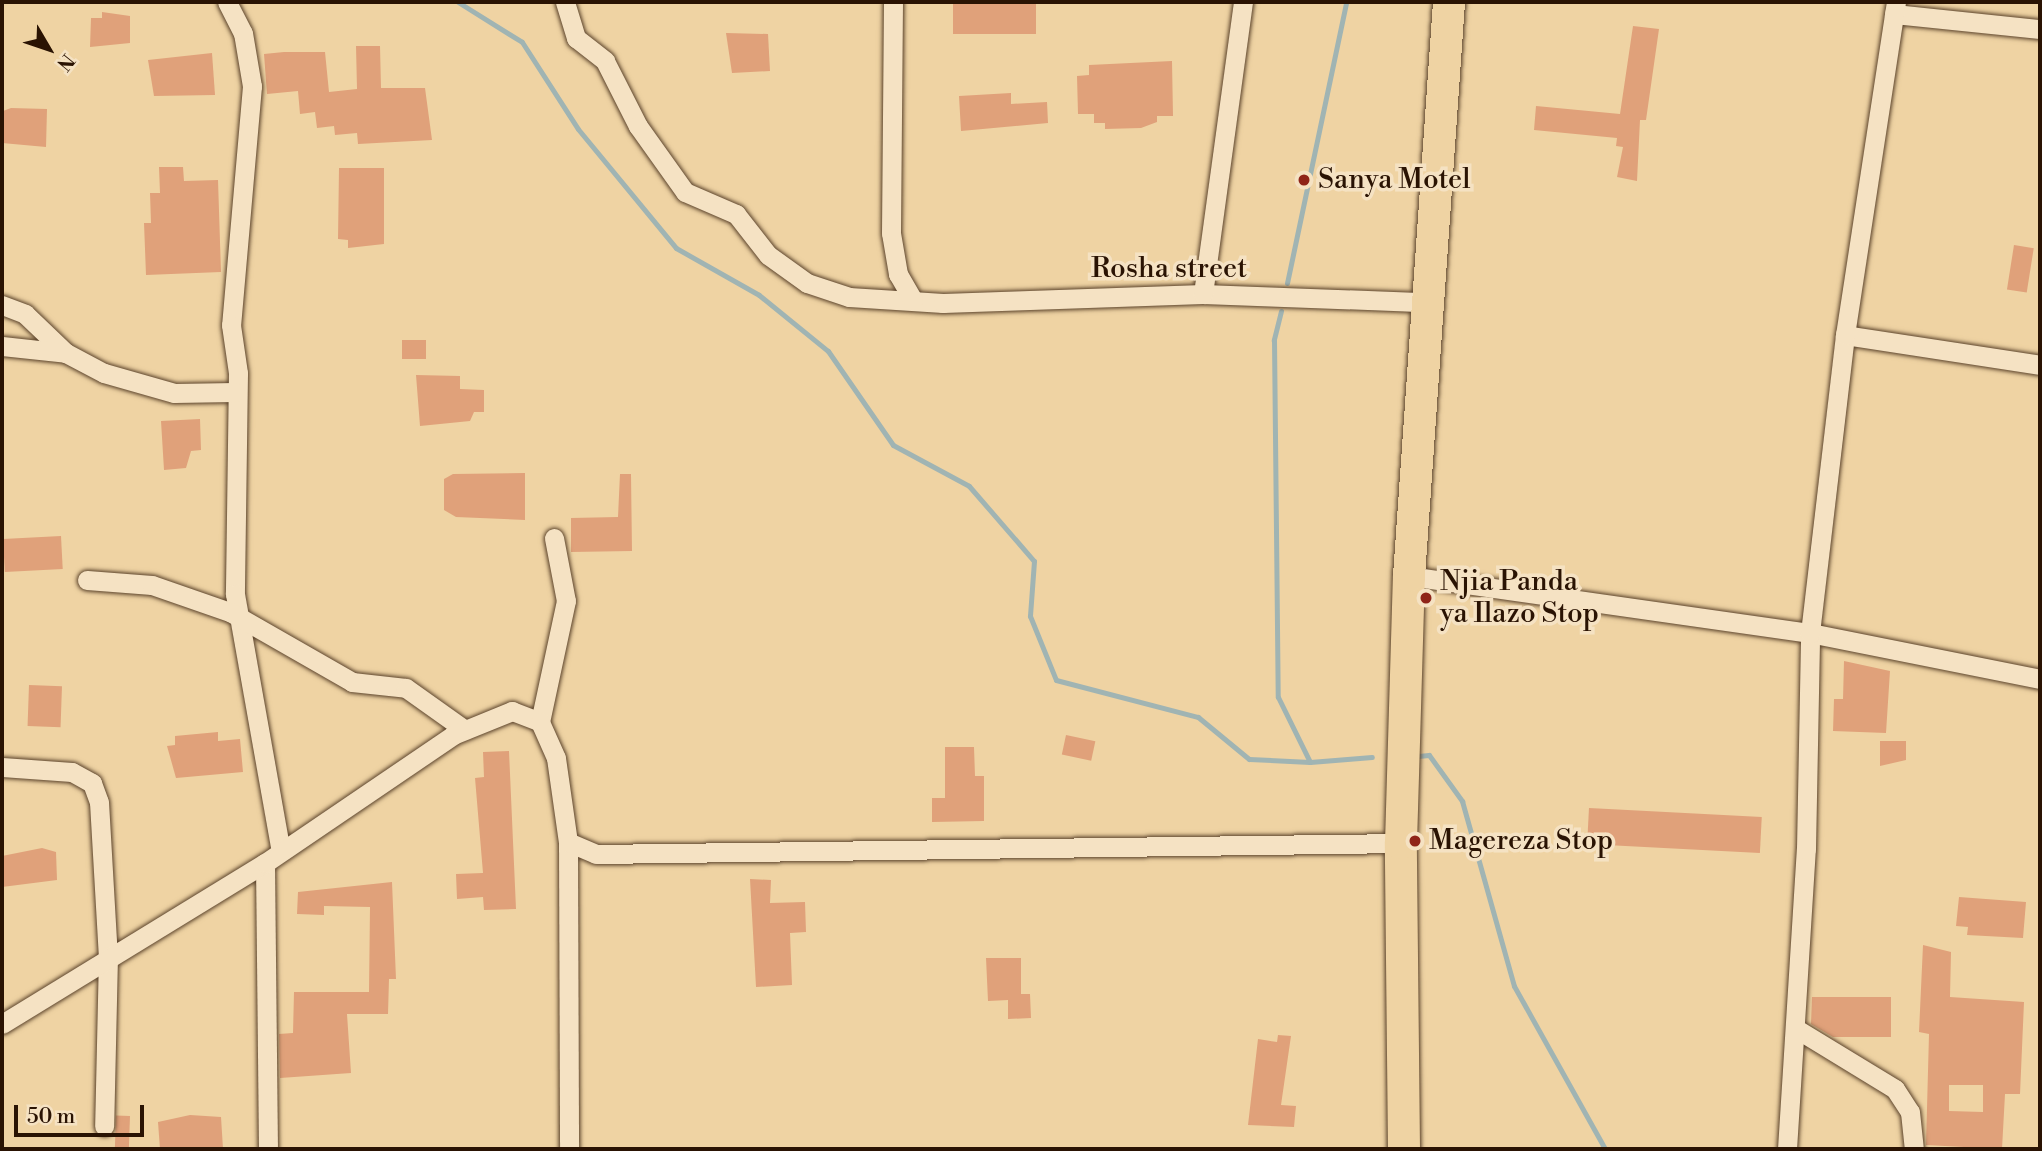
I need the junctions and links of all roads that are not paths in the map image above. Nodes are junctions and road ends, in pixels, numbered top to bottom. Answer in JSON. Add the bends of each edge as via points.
{"nodes":[{"id":1,"x":227,"y":2,"type":"edge"},
{"id":2,"x":565,"y":2,"type":"edge"},
{"id":3,"x":893,"y":2,"type":"edge"},
{"id":4,"x":1243,"y":2,"type":"edge"},
{"id":5,"x":1450,"y":2,"type":"edge"},
{"id":6,"x":1895,"y":8,"type":"edge"},
{"id":7,"x":2040,"y":29,"type":"edge"},
{"id":8,"x":1203,"y":294,"type":"junction"},
{"id":9,"x":914,"y":300,"type":"junction"},
{"id":10,"x":1424,"y":302,"type":"junction"},
{"id":11,"x":2,"y":305,"type":"edge"},
{"id":12,"x":1845,"y":335,"type":"junction"},
{"id":13,"x":2,"y":346,"type":"edge"},
{"id":14,"x":66,"y":353,"type":"junction"},
{"id":15,"x":2040,"y":365,"type":"edge"},
{"id":16,"x":235,"y":392,"type":"junction"},
{"id":17,"x":554,"y":538,"type":"dead end"},
{"id":18,"x":1409,"y":576,"type":"junction"},
{"id":19,"x":87,"y":580,"type":"dead end"},
{"id":20,"x":240,"y":617,"type":"junction"},
{"id":21,"x":1810,"y":633,"type":"junction"},
{"id":22,"x":2040,"y":679,"type":"edge"},
{"id":23,"x":540,"y":722,"type":"junction"},
{"id":24,"x":465,"y":730,"type":"junction"},
{"id":25,"x":2,"y":767,"type":"edge"},
{"id":26,"x":568,"y":842,"type":"junction"},
{"id":27,"x":1401,"y":844,"type":"junction"},
{"id":28,"x":281,"y":847,"type":"junction"},
{"id":29,"x":265,"y":863,"type":"junction"},
{"id":30,"x":108,"y":956,"type":"junction"},
{"id":31,"x":2,"y":1024,"type":"edge"},
{"id":32,"x":1795,"y":1028,"type":"junction"},
{"id":33,"x":104,"y":1126,"type":"dead end"},
{"id":34,"x":1408,"y":1146,"type":"edge"},
{"id":35,"x":268,"y":1149,"type":"edge"},
{"id":36,"x":569,"y":1149,"type":"edge"},
{"id":37,"x":1787,"y":1149,"type":"edge"},
{"id":38,"x":1914,"y":1149,"type":"edge"}],
"edges":[{"from":1,"to":16,"type":"street","via":[[243,33],[252,86],[231,325]]},
{"from":2,"to":9,"type":"street","name":"Rosha street","via":[[576,38],[605,61],[638,126],[685,192],[736,214],[762,249],[796,278],[849,296]]},
{"from":3,"to":9,"type":"street","via":[[891,233],[898,274]]},
{"from":4,"to":8,"type":"street"},
{"from":5,"to":10,"type":"highway"},
{"from":6,"to":7,"type":"street"},
{"from":6,"to":12,"type":"street"},
{"from":8,"to":9,"type":"street","name":"Rosha street"},
{"from":8,"to":10,"type":"street","name":"Rosha street"},
{"from":10,"to":18,"type":"highway"},
{"from":11,"to":14,"type":"street","via":[[35,321]]},
{"from":12,"to":15,"type":"street"},
{"from":12,"to":21,"type":"street"},
{"from":13,"to":14,"type":"street"},
{"from":14,"to":16,"type":"street","via":[[104,373],[159,390]]},
{"from":16,"to":20,"type":"street"},
{"from":17,"to":23,"type":"street","via":[[566,601]]},
{"from":18,"to":21,"type":"street"},
{"from":18,"to":27,"type":"highway"},
{"from":19,"to":20,"type":"street","via":[[152,585]]},
{"from":20,"to":24,"type":"street","via":[[352,682],[406,688]]},
{"from":20,"to":28,"type":"street"},
{"from":21,"to":22,"type":"street"},
{"from":21,"to":32,"type":"street"},
{"from":23,"to":24,"type":"street","via":[[512,711]]},
{"from":23,"to":26,"type":"street","via":[[556,758]]},
{"from":24,"to":28,"type":"street"},
{"from":25,"to":30,"type":"street","via":[[72,772],[92,783],[99,802]]},
{"from":26,"to":27,"type":"street","via":[[596,854]]},
{"from":26,"to":36,"type":"street"},
{"from":27,"to":34,"type":"highway"},
{"from":28,"to":29,"type":"street"},
{"from":29,"to":30,"type":"street"},
{"from":29,"to":35,"type":"street"},
{"from":30,"to":31,"type":"street"},
{"from":30,"to":33,"type":"street"},
{"from":32,"to":37,"type":"street"},
{"from":32,"to":38,"type":"street","via":[[1895,1089],[1910,1112]]}]}
